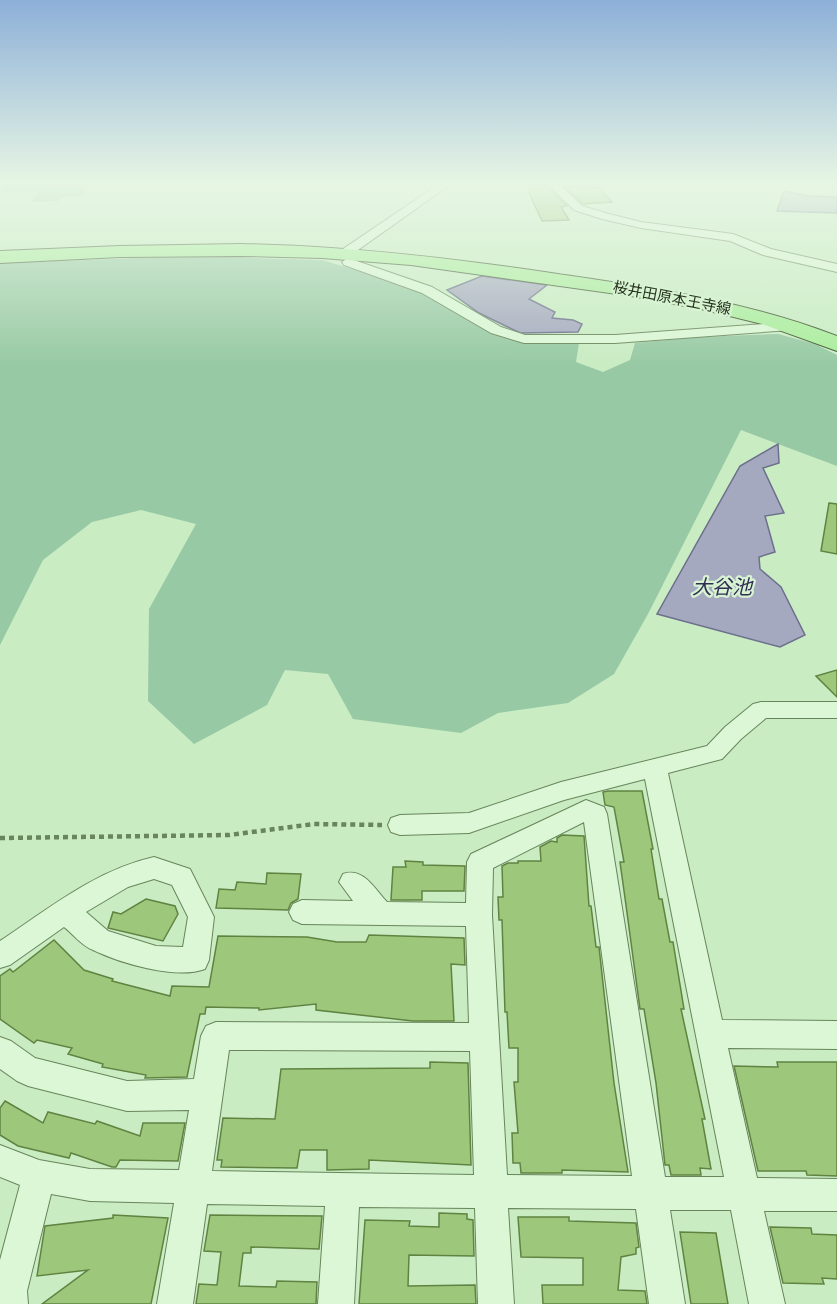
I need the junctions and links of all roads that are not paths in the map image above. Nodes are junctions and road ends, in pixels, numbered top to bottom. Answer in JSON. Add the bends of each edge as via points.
{"nodes":[{"id":1,"x":364,"y":245,"type":"edge"},
{"id":2,"x":750,"y":245,"type":"edge"},
{"id":3,"x":0,"y":257,"type":"edge"},
{"id":4,"x":346,"y":258,"type":"junction"},
{"id":5,"x":837,"y":268,"type":"edge"},
{"id":6,"x":790,"y":326,"type":"junction"},
{"id":7,"x":837,"y":344,"type":"edge"},
{"id":8,"x":837,"y":710,"type":"edge"},
{"id":9,"x":655,"y":768,"type":"junction"},
{"id":10,"x":399,"y":825,"type":"road end"},
{"id":11,"x":352,"y":882,"type":"dead end"},
{"id":12,"x":66,"y":912,"type":"junction"},
{"id":13,"x":302,"y":912,"type":"dead end"},
{"id":14,"x":380,"y":914,"type":"junction"},
{"id":15,"x":479,"y":915,"type":"junction"},
{"id":16,"x":0,"y":956,"type":"edge"},
{"id":17,"x":711,"y":1034,"type":"junction"},
{"id":18,"x":837,"y":1035,"type":"edge"},
{"id":19,"x":484,"y":1037,"type":"junction"},
{"id":20,"x":0,"y":1051,"type":"edge"},
{"id":21,"x":206,"y":1094,"type":"junction"},
{"id":22,"x":0,"y":1161,"type":"edge"},
{"id":23,"x":39,"y":1176,"type":"junction"},
{"id":24,"x":194,"y":1188,"type":"junction"},
{"id":25,"x":343,"y":1191,"type":"junction"},
{"id":26,"x":492,"y":1191,"type":"junction"},
{"id":27,"x":651,"y":1192,"type":"junction"},
{"id":28,"x":744,"y":1193,"type":"junction"},
{"id":29,"x":837,"y":1195,"type":"edge"},
{"id":30,"x":10,"y":1304,"type":"edge"},
{"id":31,"x":175,"y":1304,"type":"edge"},
{"id":32,"x":336,"y":1304,"type":"edge"},
{"id":33,"x":496,"y":1304,"type":"edge"},
{"id":34,"x":667,"y":1304,"type":"edge"},
{"id":35,"x":767,"y":1304,"type":"edge"}],
"edges":[{"from":1,"to":4,"type":"street"},
{"from":2,"to":5,"type":"street"},
{"from":3,"to":4,"type":"main road","name":"桜井田原本王寺線","via":[[202,249]]},
{"from":4,"to":6,"type":"main road","name":"桜井田原本王寺線","via":[[434,263],[662,294],[715,304]]},
{"from":4,"to":6,"type":"street","via":[[427,290],[496,330],[524,339],[615,339]]},
{"from":6,"to":7,"type":"main road","name":"桜井田原本王寺線"},
{"from":8,"to":9,"type":"street","via":[[761,710],[714,753]]},
{"from":9,"to":10,"type":"street","via":[[561,791],[469,823]]},
{"from":9,"to":17,"type":"street"},
{"from":11,"to":14,"type":"street"},
{"from":12,"to":12,"type":"street","via":[[100,941],[156,958],[195,960],[201,917],[181,876],[156,867],[124,876]]},
{"from":12,"to":16,"type":"street"},
{"from":13,"to":14,"type":"street"},
{"from":14,"to":15,"type":"street"},
{"from":15,"to":19,"type":"street"},
{"from":15,"to":27,"type":"street","via":[[480,862],[586,810],[595,814]]},
{"from":17,"to":18,"type":"street"},
{"from":17,"to":28,"type":"street"},
{"from":19,"to":21,"type":"street","via":[[216,1036]]},
{"from":19,"to":26,"type":"street"},
{"from":20,"to":21,"type":"street","via":[[28,1071],[127,1096]]},
{"from":21,"to":24,"type":"street"},
{"from":22,"to":23,"type":"street"},
{"from":23,"to":24,"type":"street","via":[[90,1185]]},
{"from":23,"to":30,"type":"street","via":[[9,1291]]},
{"from":24,"to":25,"type":"street"},
{"from":24,"to":31,"type":"street"},
{"from":25,"to":26,"type":"street"},
{"from":25,"to":32,"type":"street"},
{"from":26,"to":27,"type":"street"},
{"from":26,"to":33,"type":"street"},
{"from":27,"to":28,"type":"street"},
{"from":27,"to":34,"type":"street"},
{"from":28,"to":29,"type":"street"},
{"from":28,"to":35,"type":"street"}]}
